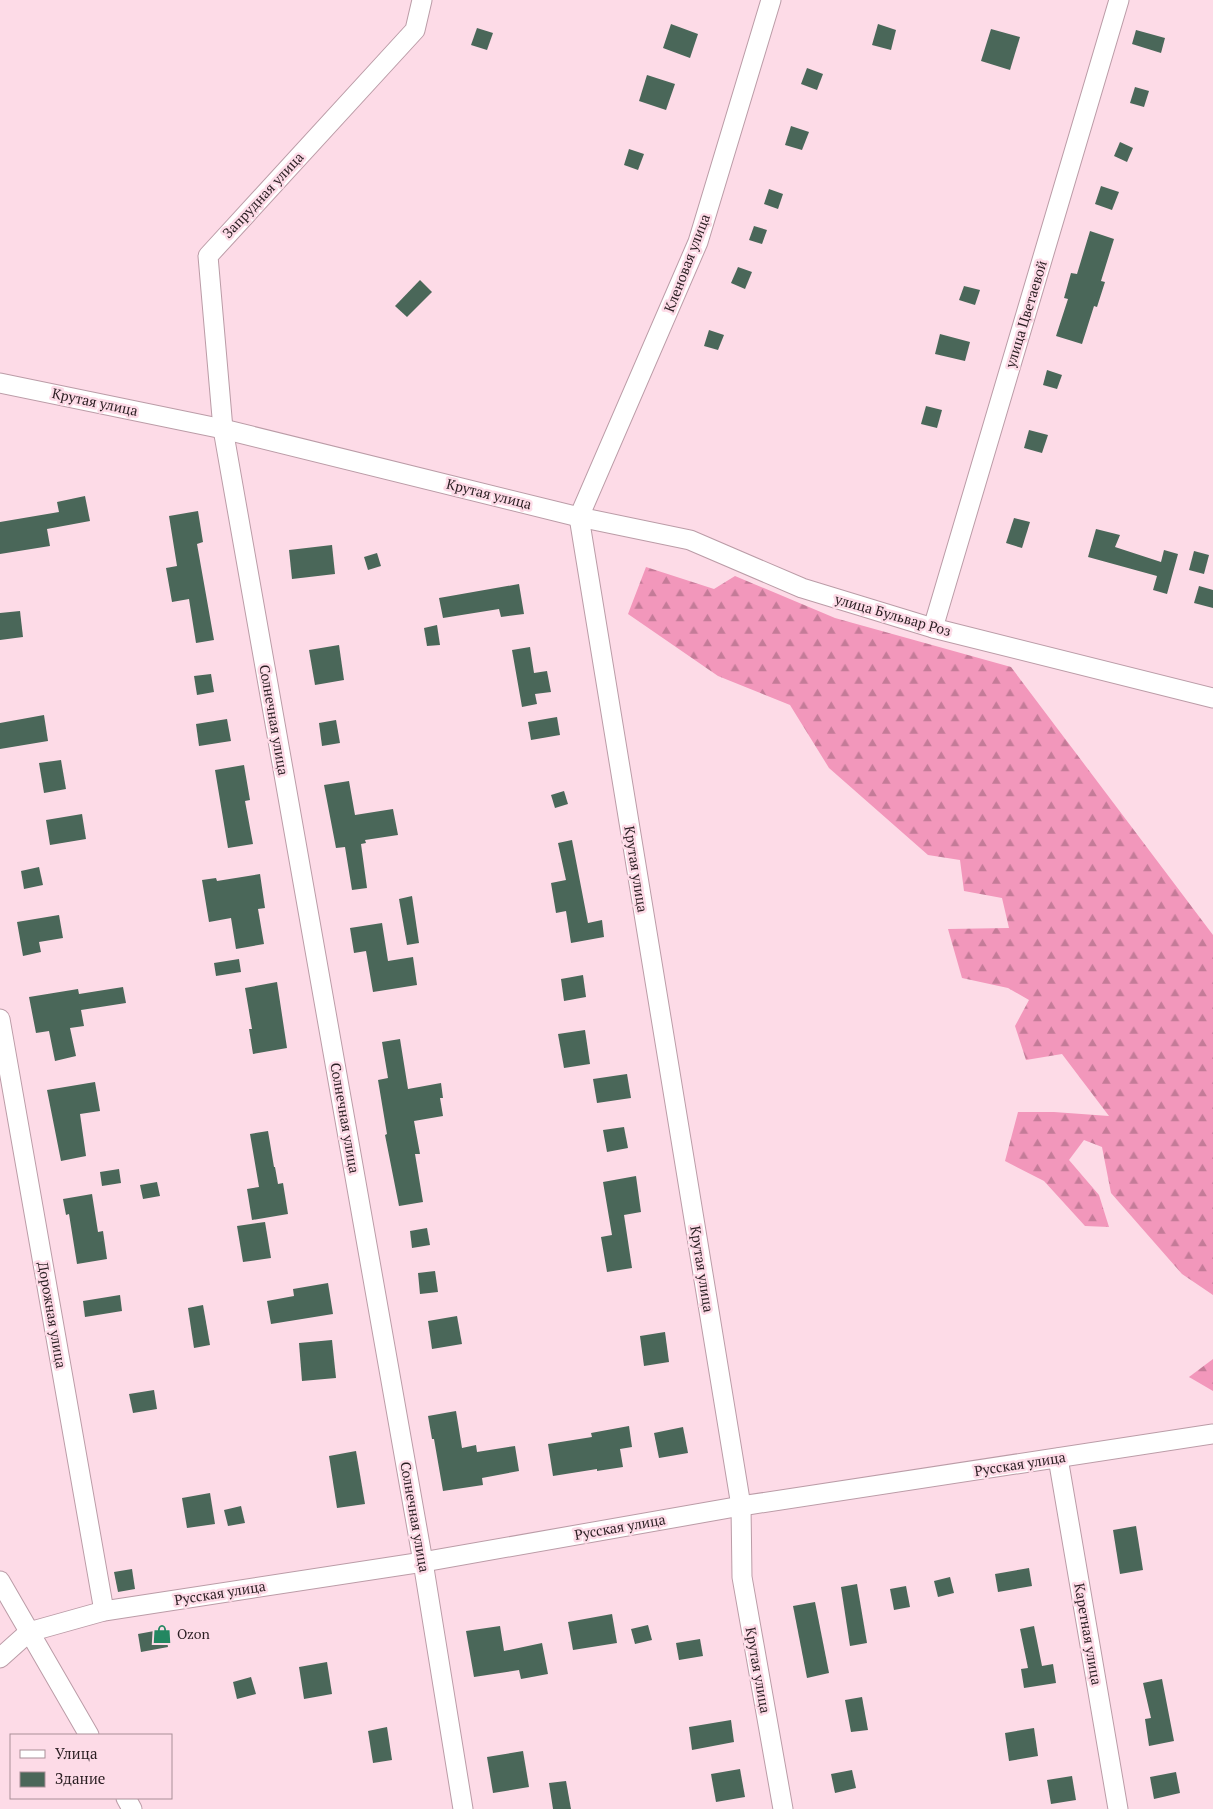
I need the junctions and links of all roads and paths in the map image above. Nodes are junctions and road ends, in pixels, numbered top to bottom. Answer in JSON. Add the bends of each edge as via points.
{"nodes":[{"id":1,"x":422,"y":0,"type":"edge"},
{"id":2,"x":771,"y":0,"type":"edge"},
{"id":3,"x":1119,"y":0,"type":"edge"},
{"id":4,"x":0,"y":383,"type":"edge"},
{"id":5,"x":223,"y":429,"type":"junction"},
{"id":6,"x":579,"y":516,"type":"junction"},
{"id":7,"x":933,"y":628,"type":"junction"},
{"id":8,"x":1213,"y":698,"type":"edge"},
{"id":9,"x":0,"y":1019,"type":"edge"},
{"id":10,"x":1213,"y":1434,"type":"edge"},
{"id":11,"x":1058,"y":1458,"type":"junction"},
{"id":12,"x":741,"y":1506,"type":"junction"},
{"id":13,"x":423,"y":1562,"type":"junction"},
{"id":14,"x":0,"y":1581,"type":"edge"},
{"id":15,"x":104,"y":1611,"type":"junction"},
{"id":16,"x":29,"y":1632,"type":"junction"},
{"id":17,"x":0,"y":1658,"type":"edge"},
{"id":18,"x":88,"y":1734,"type":"edge"},
{"id":19,"x":463,"y":1809,"type":"edge"},
{"id":20,"x":783,"y":1809,"type":"edge"},
{"id":21,"x":1118,"y":1809,"type":"edge"}],
"edges":[{"from":1,"to":5,"type":"street","name":"Запрудная улица","via":[[415,30],[208,256]]},
{"from":2,"to":6,"type":"street","name":"Кленовая улица","via":[[698,242]]},
{"from":3,"to":7,"type":"street","name":"улица Цветаевой"},
{"from":4,"to":5,"type":"street","name":"Крутая улица"},
{"from":5,"to":6,"type":"street","name":"Крутая улица"},
{"from":5,"to":13,"type":"street","name":"Солнечная улица"},
{"from":6,"to":7,"type":"street","name":"улица Бульвар Роз","via":[[690,540],[802,588]]},
{"from":6,"to":12,"type":"street","name":"Крутая улица"},
{"from":7,"to":8,"type":"street","name":"улица Бульвар Роз"},
{"from":9,"to":15,"type":"street","name":"Дорожная улица"},
{"from":10,"to":11,"type":"street","name":"Русская улица"},
{"from":11,"to":12,"type":"street","name":"Русская улица"},
{"from":11,"to":21,"type":"street","name":"Каретная улица"},
{"from":12,"to":13,"type":"street","name":"Русская улица"},
{"from":12,"to":20,"type":"street","name":"Крутая улица","via":[[742,1577]]},
{"from":13,"to":15,"type":"street","name":"Русская улица"},
{"from":13,"to":19,"type":"street","name":"Солнечная улица"},
{"from":14,"to":16,"type":"street"},
{"from":15,"to":16,"type":"street","name":"Русская улица"},
{"from":16,"to":17,"type":"street"},
{"from":16,"to":18,"type":"street"}]}
